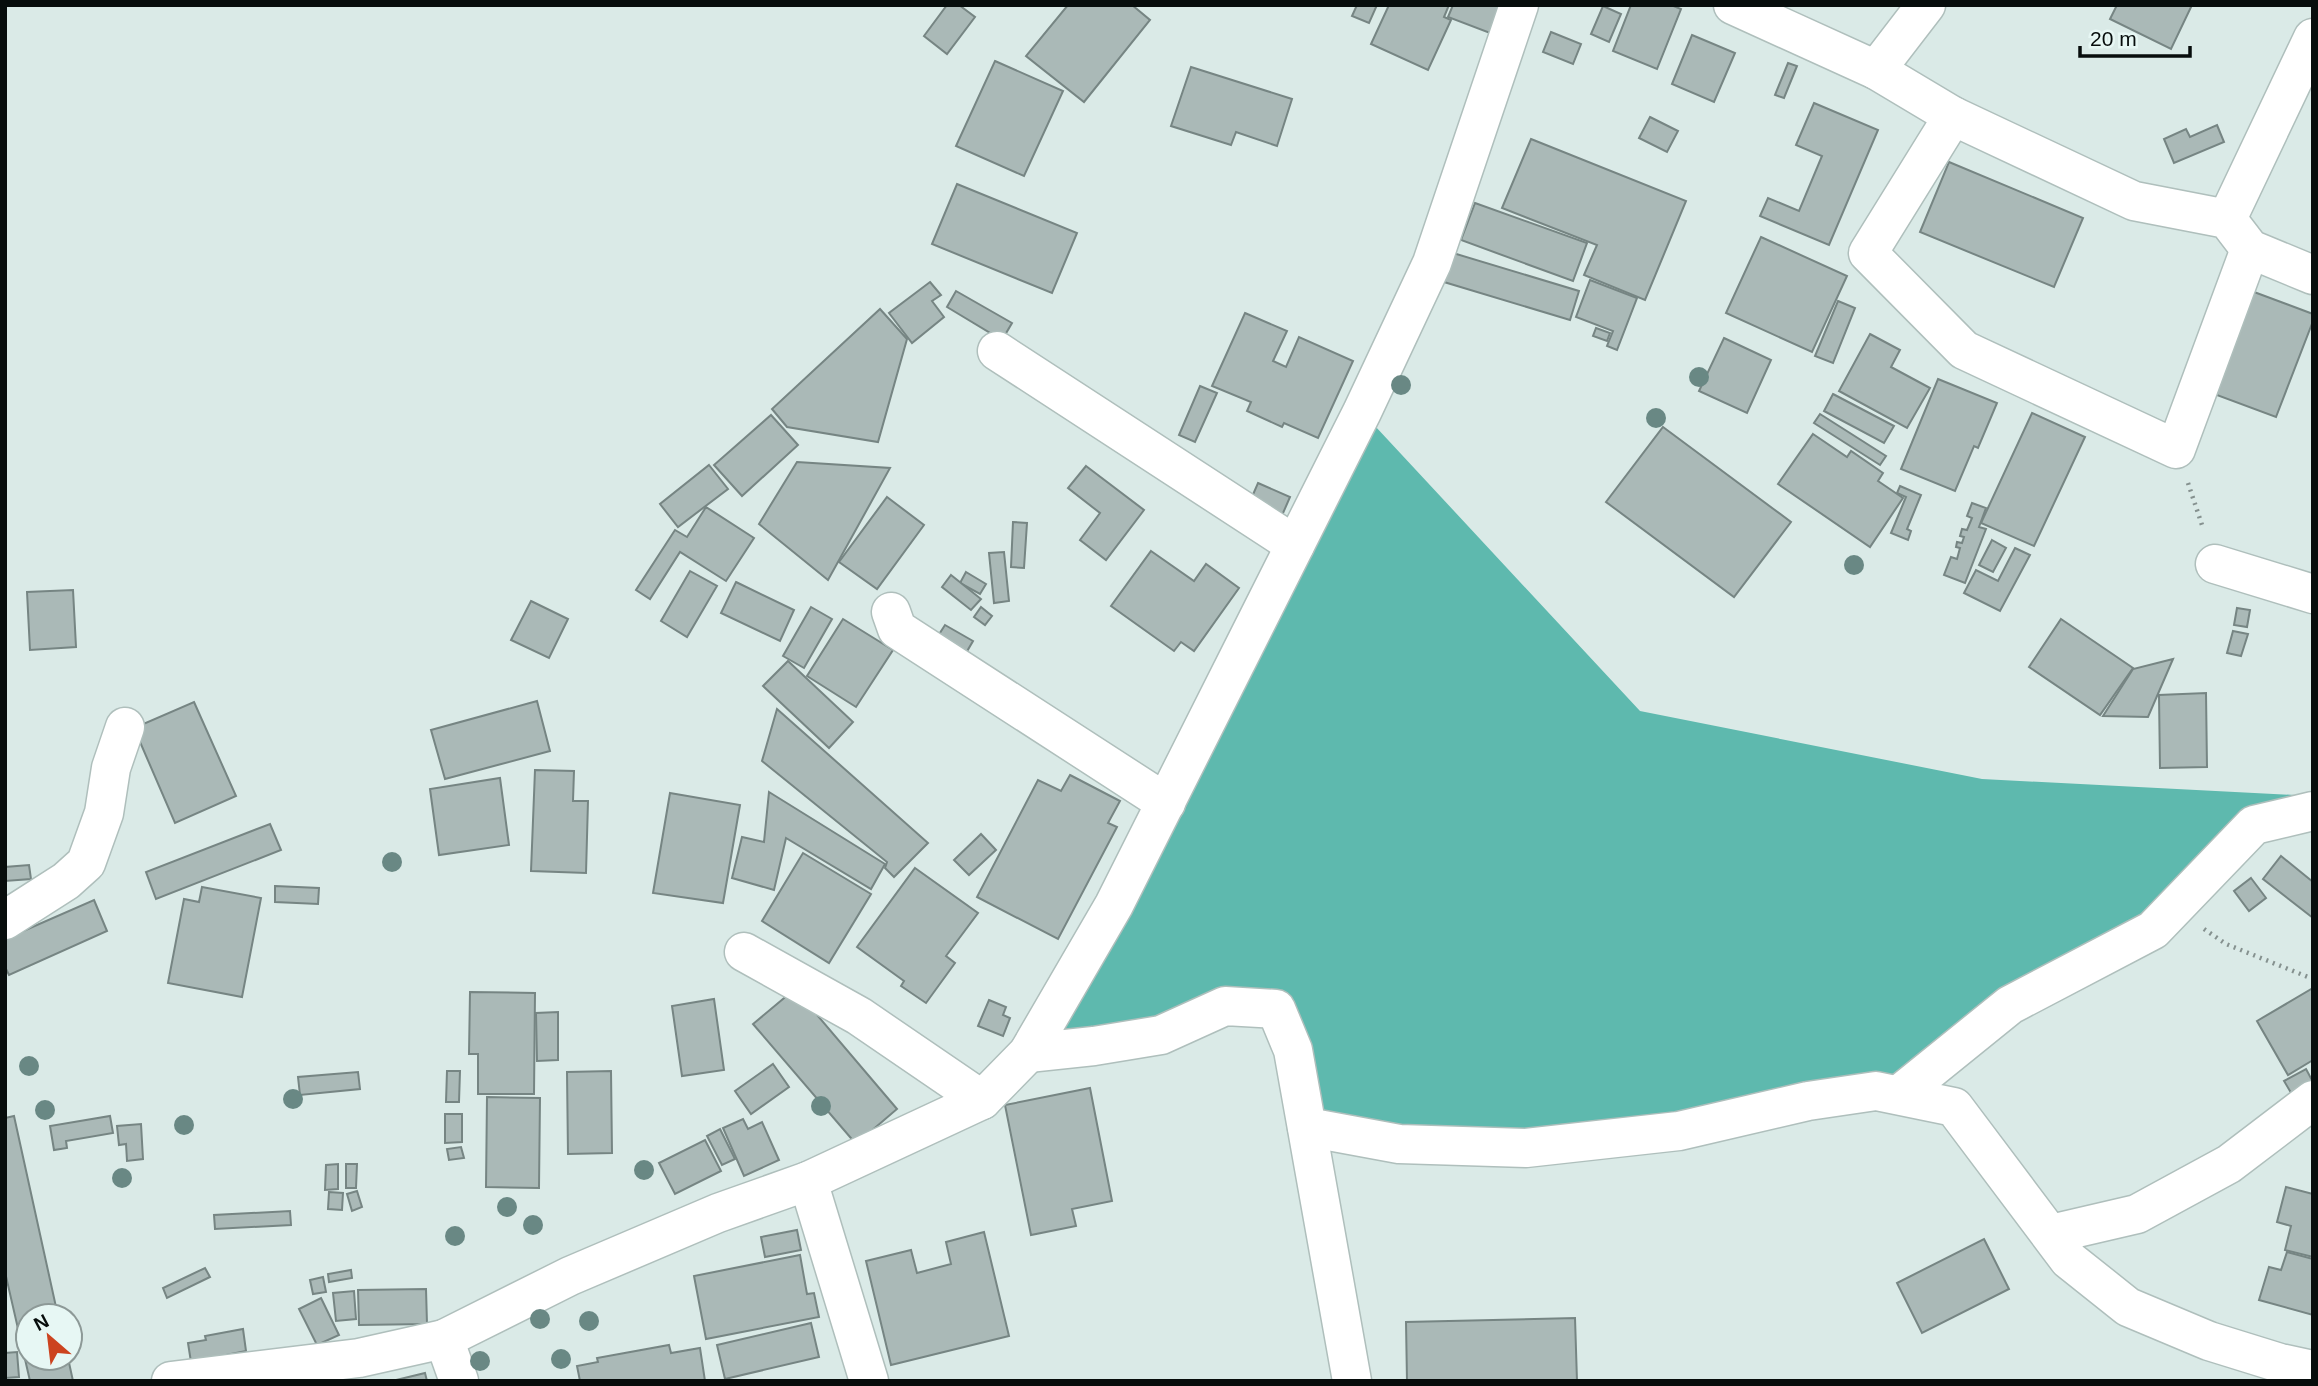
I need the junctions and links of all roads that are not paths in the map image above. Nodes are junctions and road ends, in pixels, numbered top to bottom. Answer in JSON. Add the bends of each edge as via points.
{"nodes":[{"id":1,"x":1519,"y":5,"type":"edge"},
{"id":2,"x":1732,"y":5,"type":"edge"},
{"id":3,"x":1926,"y":5,"type":"edge"},
{"id":4,"x":2313,"y":38,"type":"edge"},
{"id":5,"x":1877,"y":70,"type":"junction"},
{"id":6,"x":1953,"y":116,"type":"junction"},
{"id":7,"x":2227,"y":219,"type":"junction"},
{"id":8,"x":2250,"y":249,"type":"junction"},
{"id":9,"x":2313,"y":275,"type":"edge"},
{"id":10,"x":997,"y":351,"type":"dead end"},
{"id":11,"x":1295,"y":545,"type":"junction"},
{"id":12,"x":2216,"y":565,"type":"road end"},
{"id":13,"x":2313,"y":594,"type":"edge"},
{"id":14,"x":891,"y":612,"type":"dead end"},
{"id":15,"x":125,"y":727,"type":"dead end"},
{"id":16,"x":1166,"y":803,"type":"junction"},
{"id":17,"x":2313,"y":811,"type":"edge"},
{"id":18,"x":5,"y":920,"type":"edge"},
{"id":19,"x":744,"y":952,"type":"dead end"},
{"id":20,"x":1028,"y":1053,"type":"junction"},
{"id":21,"x":1900,"y":1094,"type":"junction"},
{"id":22,"x":982,"y":1100,"type":"junction"},
{"id":23,"x":2313,"y":1100,"type":"edge"},
{"id":24,"x":1307,"y":1127,"type":"junction"},
{"id":25,"x":807,"y":1181,"type":"junction"},
{"id":26,"x":2051,"y":1234,"type":"junction"},
{"id":27,"x":444,"y":1339,"type":"junction"},
{"id":28,"x":2313,"y":1370,"type":"edge"},
{"id":29,"x":171,"y":1381,"type":"edge"},
{"id":30,"x":458,"y":1381,"type":"edge"},
{"id":31,"x":869,"y":1381,"type":"edge"},
{"id":32,"x":1352,"y":1381,"type":"edge"}],
"edges":[{"from":1,"to":11,"type":"street","via":[[1432,263]]},
{"from":2,"to":5,"type":"street"},
{"from":3,"to":5,"type":"street"},
{"from":4,"to":7,"type":"street"},
{"from":5,"to":6,"type":"street"},
{"from":6,"to":7,"type":"street","via":[[2134,201]]},
{"from":6,"to":8,"type":"street","via":[[1868,253],[1964,351],[2176,449]]},
{"from":7,"to":8,"type":"street"},
{"from":8,"to":9,"type":"street"},
{"from":10,"to":11,"type":"street"},
{"from":11,"to":16,"type":"street"},
{"from":12,"to":13,"type":"street"},
{"from":14,"to":16,"type":"street","via":[[897,629]]},
{"from":15,"to":18,"type":"street","via":[[111,768],[104,813],[86,863]]},
{"from":16,"to":20,"type":"street","via":[[1114,905]]},
{"from":17,"to":21,"type":"street","via":[[2254,825],[2153,930],[2010,1005]]},
{"from":19,"to":22,"type":"street","via":[[859,1016]]},
{"from":20,"to":22,"type":"street"},
{"from":20,"to":24,"type":"street","via":[[1161,1035],[1225,1006],[1276,1009],[1293,1050]]},
{"from":21,"to":24,"type":"street","via":[[1876,1091],[1808,1101],[1679,1131],[1526,1148],[1399,1144]]},
{"from":21,"to":26,"type":"street","via":[[1954,1107]]},
{"from":22,"to":25,"type":"street"},
{"from":23,"to":26,"type":"street","via":[[2229,1164],[2137,1214]]},
{"from":24,"to":32,"type":"street"},
{"from":25,"to":27,"type":"street","via":[[570,1276]]},
{"from":25,"to":31,"type":"street"},
{"from":26,"to":28,"type":"street","via":[[2069,1260],[2128,1307],[2209,1341]]},
{"from":27,"to":29,"type":"street","via":[[359,1358]]},
{"from":27,"to":30,"type":"street"}]}
